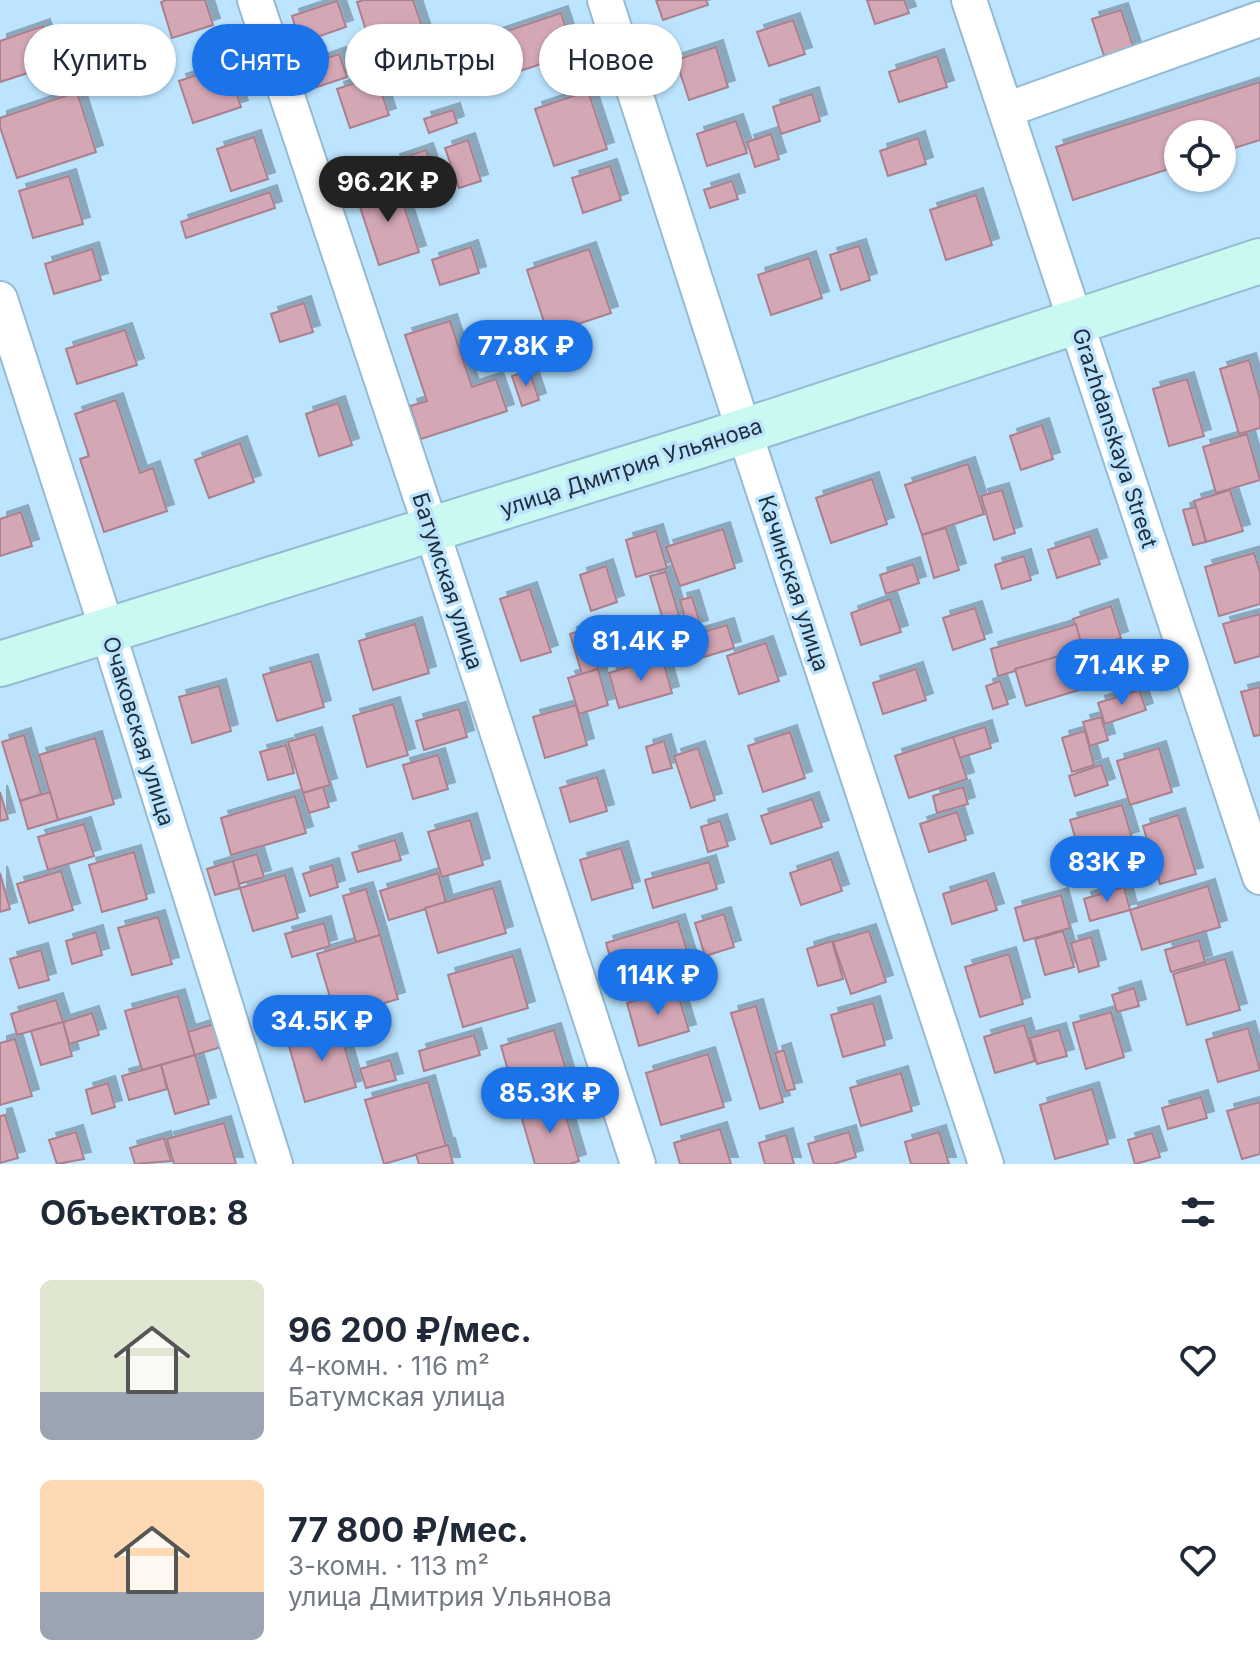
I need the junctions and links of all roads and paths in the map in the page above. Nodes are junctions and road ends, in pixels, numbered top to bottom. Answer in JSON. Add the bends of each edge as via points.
{"nodes":[{"id":1,"x":255,"y":0,"type":"edge"},
{"id":2,"x":605,"y":0,"type":"edge"},
{"id":3,"x":969,"y":0,"type":"edge"},
{"id":4,"x":1260,"y":19,"type":"edge"},
{"id":5,"x":1006,"y":110,"type":"junction"},
{"id":6,"x":1260,"y":261,"type":"edge"},
{"id":7,"x":0,"y":299,"type":"edge"},
{"id":8,"x":1076,"y":321,"type":"junction"},
{"id":9,"x":744,"y":431,"type":"junction"},
{"id":10,"x":432,"y":531,"type":"junction"},
{"id":11,"x":107,"y":629,"type":"junction"},
{"id":12,"x":0,"y":664,"type":"edge"},
{"id":13,"x":1260,"y":877,"type":"edge"},
{"id":14,"x":275,"y":1164,"type":"edge"},
{"id":15,"x":638,"y":1164,"type":"edge"},
{"id":16,"x":986,"y":1164,"type":"edge"}],
"edges":[{"from":1,"to":10,"type":"street","name":"Батумская улица"},
{"from":2,"to":9,"type":"street","name":"Качинская улица"},
{"from":3,"to":5,"type":"street","name":"Grazhdanskaya Street"},
{"from":4,"to":5,"type":"street"},
{"from":5,"to":8,"type":"street","name":"Grazhdanskaya Street"},
{"from":6,"to":8,"type":"main road","name":"улица Дмитрия Ульянова"},
{"from":7,"to":11,"type":"street","name":"Очаковская улица"},
{"from":8,"to":9,"type":"main road","name":"улица Дмитрия Ульянова"},
{"from":8,"to":13,"type":"street","name":"Grazhdanskaya Street"},
{"from":9,"to":10,"type":"main road","name":"улица Дмитрия Ульянова"},
{"from":9,"to":16,"type":"street","name":"Качинская улица"},
{"from":10,"to":11,"type":"main road","name":"улица Дмитрия Ульянова"},
{"from":10,"to":15,"type":"street","name":"Батумская улица"},
{"from":11,"to":12,"type":"main road","name":"улица Дмитрия Ульянова"},
{"from":11,"to":14,"type":"street","name":"Очаковская улица"}]}
